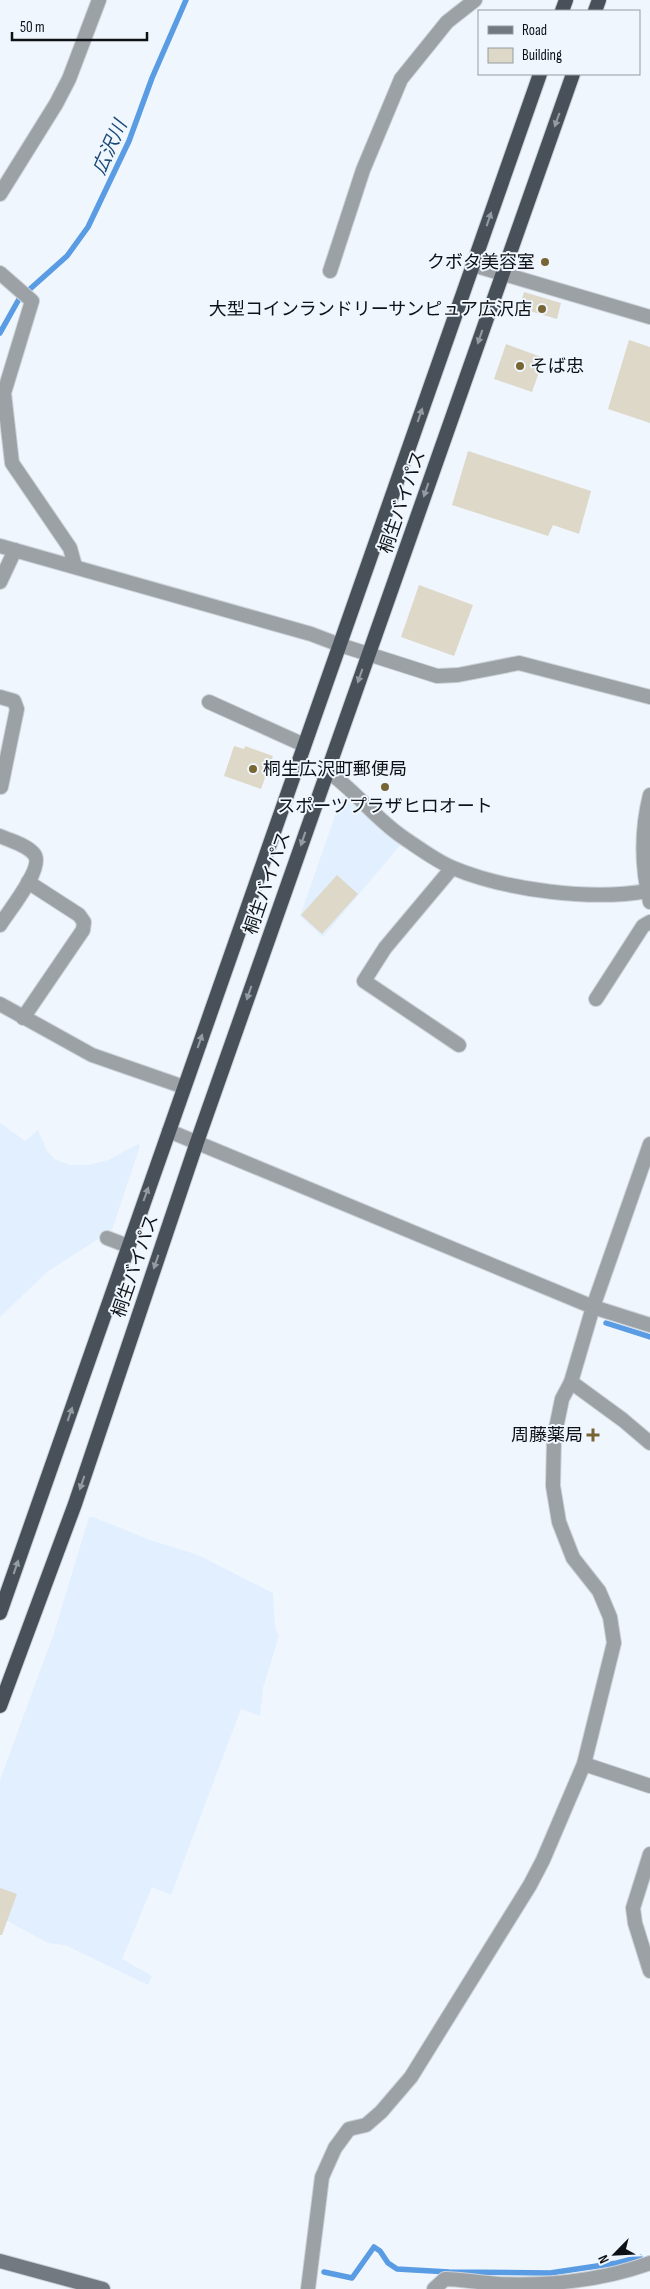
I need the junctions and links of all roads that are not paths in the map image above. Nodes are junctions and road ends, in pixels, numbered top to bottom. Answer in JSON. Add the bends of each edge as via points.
{"nodes":[{"id":1,"x":99,"y":0,"type":"edge"},
{"id":2,"x":475,"y":0,"type":"edge"},
{"id":3,"x":540,"y":75,"type":"edge"},
{"id":4,"x":573,"y":75,"type":"edge"},
{"id":5,"x":0,"y":194,"type":"edge"},
{"id":6,"x":473,"y":265,"type":"junction"},
{"id":7,"x":330,"y":271,"type":"dead end"},
{"id":8,"x":0,"y":274,"type":"edge"},
{"id":9,"x":502,"y":274,"type":"junction"},
{"id":10,"x":650,"y":317,"type":"edge"},
{"id":11,"x":0,"y":546,"type":"edge"},
{"id":12,"x":15,"y":550,"type":"junction"},
{"id":13,"x":75,"y":566,"type":"junction"},
{"id":14,"x":0,"y":582,"type":"edge"},
{"id":15,"x":340,"y":645,"type":"junction"},
{"id":16,"x":369,"y":655,"type":"junction"},
{"id":17,"x":0,"y":697,"type":"edge"},
{"id":18,"x":650,"y":697,"type":"edge"},
{"id":19,"x":209,"y":702,"type":"dead end"},
{"id":20,"x":304,"y":745,"type":"junction"},
{"id":21,"x":2,"y":768,"type":"edge"},
{"id":22,"x":327,"y":771,"type":"junction"},
{"id":23,"x":1,"y":787,"type":"edge"},
{"id":24,"x":650,"y":795,"type":"edge"},
{"id":25,"x":0,"y":836,"type":"edge"},
{"id":26,"x":452,"y":868,"type":"junction"},
{"id":27,"x":28,"y":882,"type":"junction"},
{"id":28,"x":649,"y":896,"type":"edge"},
{"id":29,"x":650,"y":922,"type":"edge"},
{"id":30,"x":0,"y":925,"type":"edge"},
{"id":31,"x":596,"y":999,"type":"dead end"},
{"id":32,"x":0,"y":1004,"type":"edge"},
{"id":33,"x":23,"y":1018,"type":"junction"},
{"id":34,"x":459,"y":1045,"type":"dead end"},
{"id":35,"x":184,"y":1087,"type":"junction"},
{"id":36,"x":169,"y":1131,"type":"junction"},
{"id":37,"x":197,"y":1142,"type":"junction"},
{"id":38,"x":650,"y":1144,"type":"edge"},
{"id":39,"x":645,"y":1175,"type":"edge"},
{"id":40,"x":107,"y":1238,"type":"dead end"},
{"id":41,"x":128,"y":1246,"type":"junction"},
{"id":42,"x":593,"y":1307,"type":"junction"},
{"id":43,"x":650,"y":1325,"type":"edge"},
{"id":44,"x":570,"y":1382,"type":"junction"},
{"id":45,"x":650,"y":1443,"type":"edge"},
{"id":46,"x":0,"y":1613,"type":"edge"},
{"id":47,"x":0,"y":1706,"type":"edge"},
{"id":48,"x":584,"y":1764,"type":"junction"},
{"id":49,"x":650,"y":1786,"type":"edge"},
{"id":50,"x":650,"y":1854,"type":"edge"},
{"id":51,"x":650,"y":1971,"type":"edge"},
{"id":52,"x":0,"y":2261,"type":"edge"},
{"id":53,"x":650,"y":2263,"type":"edge"},
{"id":54,"x":312,"y":2288,"type":"edge"},
{"id":55,"x":103,"y":2289,"type":"edge"},
{"id":56,"x":434,"y":2289,"type":"edge"}],
"edges":[{"from":1,"to":5,"type":"street","via":[[69,79]]},
{"from":2,"to":7,"type":"street","via":[[447,22],[401,79],[363,170]]},
{"from":6,"to":3,"type":"highway","name":"桐生バイパス","one_way":true},
{"from":4,"to":9,"type":"highway","name":"桐生バイパス","one_way":true},
{"from":6,"to":9,"type":"street"},
{"from":15,"to":6,"type":"highway","name":"桐生バイパス","one_way":true},
{"from":8,"to":13,"type":"street","via":[[32,301],[4,393],[12,463],[70,548]]},
{"from":9,"to":10,"type":"street"},
{"from":9,"to":16,"type":"highway","name":"桐生バイパス","one_way":true},
{"from":11,"to":12,"type":"street"},
{"from":12,"to":13,"type":"street"},
{"from":12,"to":14,"type":"street"},
{"from":13,"to":15,"type":"street"},
{"from":15,"to":16,"type":"street"},
{"from":15,"to":20,"type":"highway","name":"桐生バイパス"},
{"from":16,"to":18,"type":"street","via":[[437,676],[458,675],[506,664],[532,665]]},
{"from":16,"to":22,"type":"highway","name":"桐生バイパス","one_way":true},
{"from":17,"to":21,"type":"street","via":[[14,701],[17,708]]},
{"from":19,"to":20,"type":"street"},
{"from":35,"to":20,"type":"highway","name":"桐生バイパス","one_way":true},
{"from":21,"to":23,"type":"street"},
{"from":22,"to":26,"type":"street","via":[[403,838]]},
{"from":22,"to":37,"type":"highway","name":"桐生バイパス","one_way":true},
{"from":24,"to":28,"type":"street","via":[[643,824],[642,863]]},
{"from":25,"to":27,"type":"street","via":[[28,849],[36,857],[37,867]]},
{"from":26,"to":28,"type":"street","via":[[528,890]]},
{"from":26,"to":34,"type":"street","via":[[386,948],[364,981]]},
{"from":27,"to":30,"type":"street"},
{"from":27,"to":33,"type":"street","via":[[80,916],[84,922],[83,930]]},
{"from":29,"to":31,"type":"street","via":[[643,926]]},
{"from":32,"to":33,"type":"street"},
{"from":33,"to":35,"type":"street","via":[[92,1055]]},
{"from":35,"to":36,"type":"highway","name":"桐生バイパス"},
{"from":36,"to":37,"type":"street"},
{"from":41,"to":36,"type":"highway","name":"桐生バイパス","one_way":true},
{"from":37,"to":42,"type":"street"},
{"from":37,"to":47,"type":"highway","name":"桐生バイパス","one_way":true,"via":[[75,1504]]},
{"from":38,"to":39,"type":"street"},
{"from":39,"to":42,"type":"street"},
{"from":40,"to":41,"type":"street"},
{"from":46,"to":41,"type":"highway","name":"桐生バイパス","one_way":true},
{"from":42,"to":43,"type":"street"},
{"from":42,"to":44,"type":"street"},
{"from":44,"to":45,"type":"street"},
{"from":44,"to":48,"type":"street","via":[[562,1399],[554,1438],[553,1486],[559,1522],[573,1558],[599,1591],[610,1617],[614,1643]]},
{"from":48,"to":49,"type":"street"},
{"from":48,"to":54,"type":"street","via":[[530,1885],[411,2077],[381,2112],[366,2125],[349,2129],[335,2148],[322,2177]]},
{"from":50,"to":51,"type":"street","via":[[633,1908]]},
{"from":52,"to":55,"type":"main road"},
{"from":53,"to":56,"type":"street","via":[[628,2271],[555,2283],[500,2284],[445,2279]]}]}
